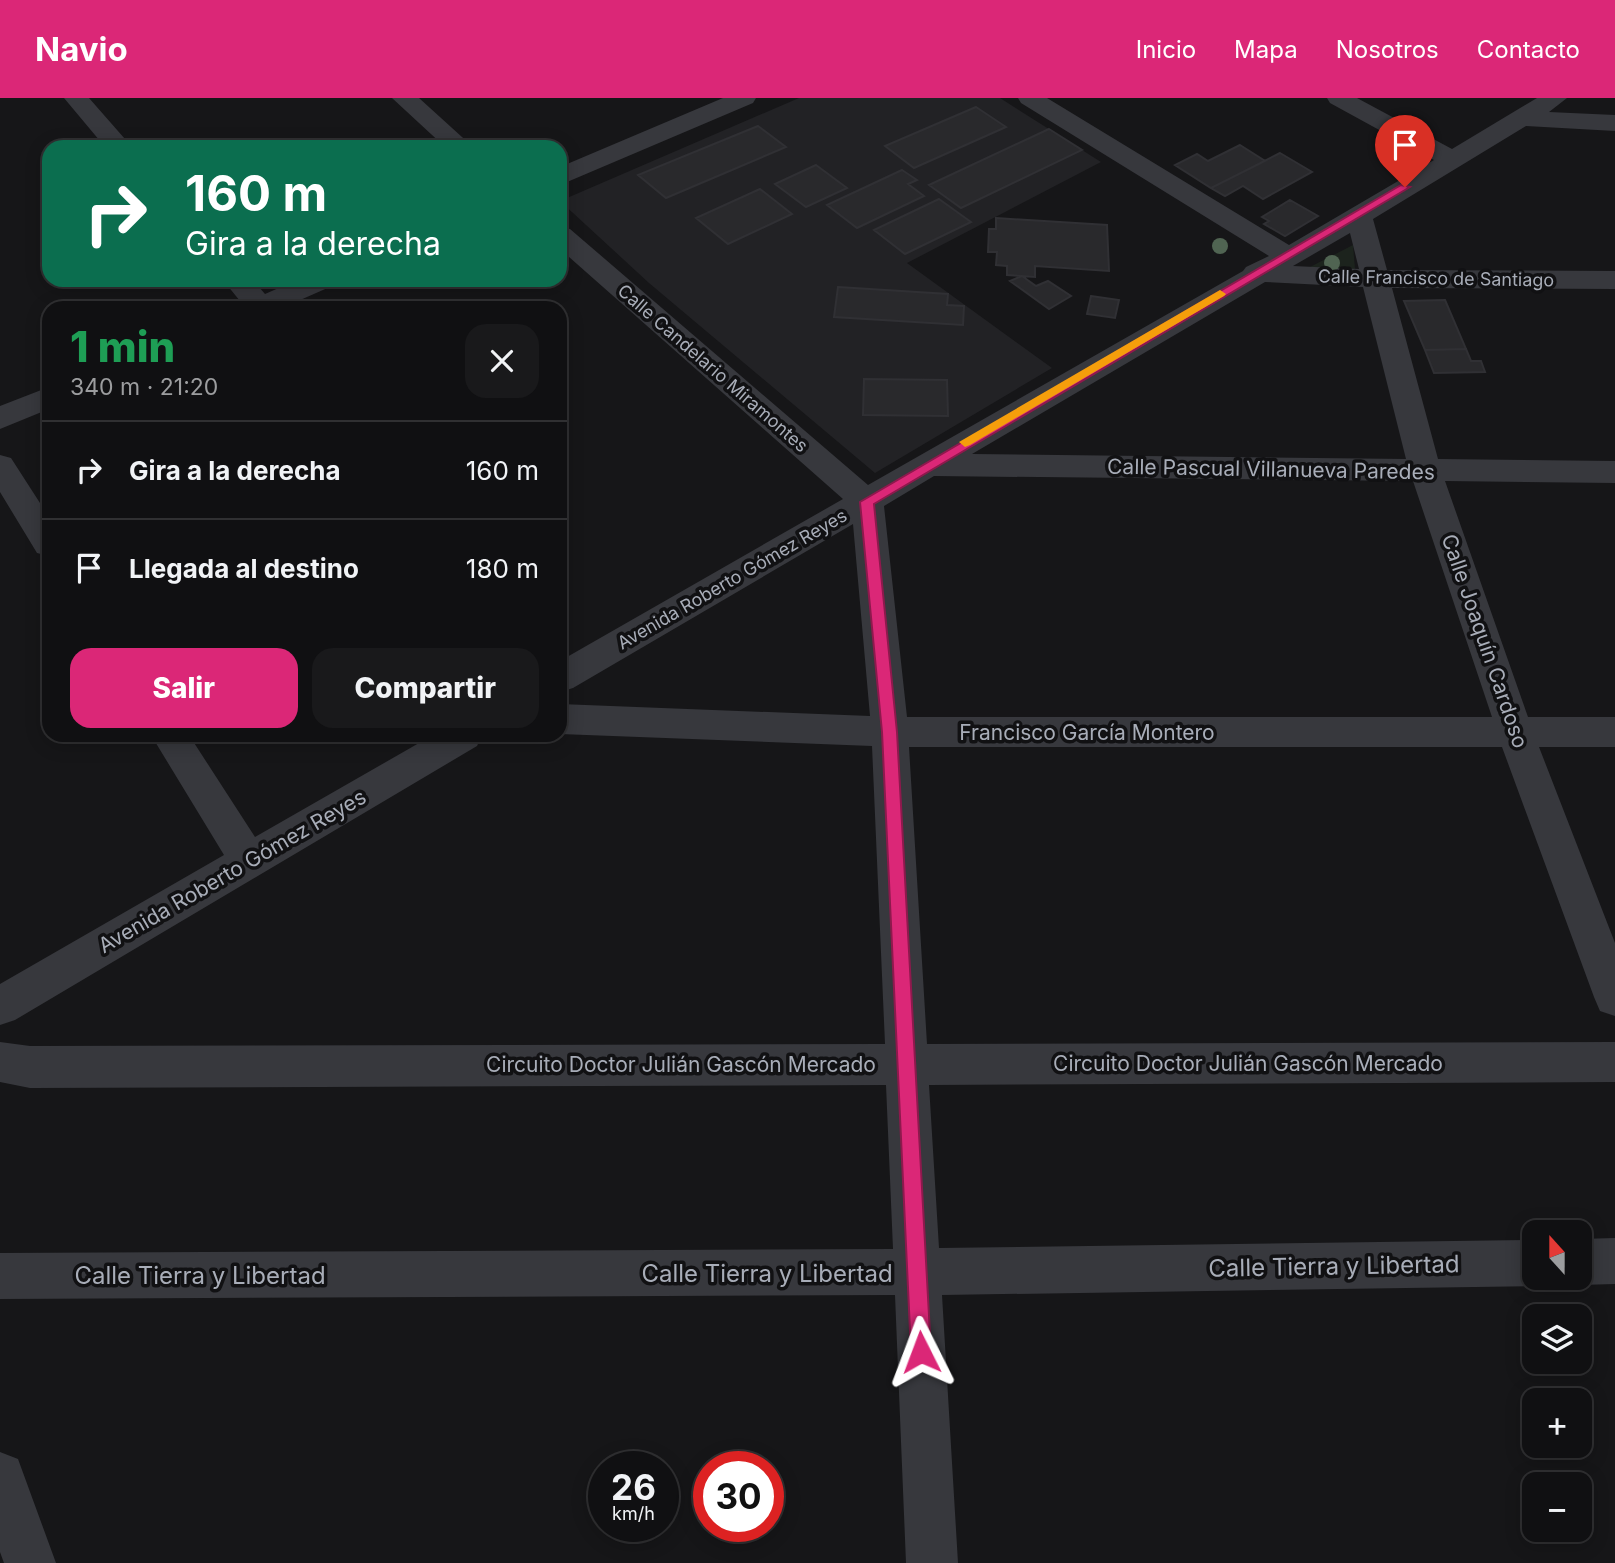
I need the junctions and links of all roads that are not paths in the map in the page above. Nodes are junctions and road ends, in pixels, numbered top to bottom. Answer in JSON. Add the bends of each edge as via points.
{"nodes":[{"id":1,"x":76,"y":98,"type":"edge"},
{"id":2,"x":404,"y":98,"type":"edge"},
{"id":3,"x":1030,"y":98,"type":"edge"},
{"id":4,"x":1339,"y":98,"type":"edge"},
{"id":5,"x":1555,"y":98,"type":"edge"},
{"id":6,"x":726,"y":101,"type":"edge"},
{"id":7,"x":1520,"y":118,"type":"junction"},
{"id":8,"x":1615,"y":122,"type":"edge"},
{"id":9,"x":113,"y":140,"type":"edge"},
{"id":10,"x":452,"y":140,"type":"edge"},
{"id":11,"x":1451,"y":159,"type":"junction"},
{"id":12,"x":567,"y":174,"type":"edge"},
{"id":13,"x":1359,"y":216,"type":"junction"},
{"id":14,"x":567,"y":241,"type":"edge"},
{"id":15,"x":1287,"y":255,"type":"junction"},
{"id":16,"x":1256,"y":272,"type":"junction"},
{"id":17,"x":1373,"y":279,"type":"junction"},
{"id":18,"x":1615,"y":280,"type":"edge"},
{"id":19,"x":243,"y":287,"type":"edge"},
{"id":20,"x":305,"y":287,"type":"edge"},
{"id":21,"x":254,"y":301,"type":"edge"},
{"id":22,"x":273,"y":301,"type":"edge"},
{"id":23,"x":42,"y":400,"type":"edge"},
{"id":24,"x":0,"y":418,"type":"edge"},
{"id":25,"x":927,"y":465,"type":"junction"},
{"id":26,"x":0,"y":466,"type":"edge"},
{"id":27,"x":1425,"y":471,"type":"junction"},
{"id":28,"x":1615,"y":472,"type":"edge"},
{"id":29,"x":867,"y":502,"type":"junction"},
{"id":30,"x":42,"y":533,"type":"edge"},
{"id":31,"x":567,"y":663,"type":"edge"},
{"id":32,"x":567,"y":719,"type":"edge"},
{"id":33,"x":890,"y":732,"type":"junction"},
{"id":34,"x":1615,"y":733,"type":"edge"},
{"id":35,"x":1516,"y":734,"type":"junction"},
{"id":36,"x":173,"y":742,"type":"edge"},
{"id":37,"x":452,"y":742,"type":"edge"},
{"id":38,"x":249,"y":861,"type":"junction"},
{"id":39,"x":1615,"y":997,"type":"edge"},
{"id":40,"x":0,"y":1006,"type":"edge"},
{"id":41,"x":0,"y":1062,"type":"edge"},
{"id":42,"x":1615,"y":1062,"type":"edge"},
{"id":43,"x":906,"y":1063,"type":"junction"},
{"id":44,"x":1615,"y":1261,"type":"edge"},
{"id":45,"x":1522,"y":1262,"type":"edge"},
{"id":46,"x":1592,"y":1262,"type":"edge"},
{"id":47,"x":917,"y":1272,"type":"junction"},
{"id":48,"x":0,"y":1276,"type":"edge"},
{"id":49,"x":0,"y":1477,"type":"edge"},
{"id":50,"x":30,"y":1563,"type":"edge"},
{"id":51,"x":932,"y":1563,"type":"edge"}],
"edges":[{"from":1,"to":9,"type":"street"},
{"from":2,"to":10,"type":"street"},
{"from":3,"to":15,"type":"street"},
{"from":4,"to":11,"type":"street"},
{"from":5,"to":7,"type":"street","name":"Avenida Roberto Gómez Reyes"},
{"from":6,"to":12,"type":"street"},
{"from":7,"to":8,"type":"street"},
{"from":7,"to":11,"type":"street","name":"Avenida Roberto Gómez Reyes"},
{"from":11,"to":13,"type":"street","name":"Avenida Roberto Gómez Reyes"},
{"from":13,"to":15,"type":"street","name":"Avenida Roberto Gómez Reyes"},
{"from":13,"to":17,"type":"street","name":"Calle Joaquín Cardoso"},
{"from":14,"to":29,"type":"street","name":"Calle Candelario Miramontes"},
{"from":15,"to":16,"type":"street","name":"Avenida Roberto Gómez Reyes"},
{"from":16,"to":17,"type":"street","name":"Calle Francisco de Santiago"},
{"from":16,"to":25,"type":"street","name":"Avenida Roberto Gómez Reyes"},
{"from":17,"to":18,"type":"street","name":"Calle Francisco de Santiago"},
{"from":17,"to":27,"type":"street","name":"Calle Joaquín Cardoso"},
{"from":19,"to":21,"type":"street"},
{"from":20,"to":22,"type":"street"},
{"from":23,"to":24,"type":"street"},
{"from":25,"to":27,"type":"street","name":"Calle Pascual Villanueva Paredes"},
{"from":25,"to":29,"type":"street","name":"Avenida Roberto Gómez Reyes"},
{"from":26,"to":30,"type":"street"},
{"from":27,"to":28,"type":"street","name":"Calle Pascual Villanueva Paredes"},
{"from":27,"to":35,"type":"street","name":"Calle Joaquín Cardoso"},
{"from":29,"to":31,"type":"street","name":"Avenida Roberto Gómez Reyes"},
{"from":29,"to":33,"type":"street"},
{"from":32,"to":33,"type":"street","name":"Francisco García Montero"},
{"from":33,"to":35,"type":"street","name":"Francisco García Montero"},
{"from":33,"to":43,"type":"street"},
{"from":34,"to":35,"type":"street","name":"Francisco García Montero"},
{"from":35,"to":39,"type":"street","name":"Calle Joaquín Cardoso"},
{"from":36,"to":38,"type":"street"},
{"from":37,"to":38,"type":"street","name":"Avenida Roberto Gómez Reyes"},
{"from":38,"to":40,"type":"street","name":"Avenida Roberto Gómez Reyes"},
{"from":41,"to":43,"type":"street","name":"Circuito Doctor Julián Gascón Mercado","via":[[30,1068]]},
{"from":42,"to":43,"type":"street","name":"Circuito Doctor Julián Gascón Mercado"},
{"from":43,"to":47,"type":"street"},
{"from":44,"to":46,"type":"street"},
{"from":45,"to":47,"type":"street","name":"Calle Tierra y Libertad"},
{"from":47,"to":48,"type":"street","name":"Calle Tierra y Libertad"},
{"from":47,"to":51,"type":"street"},
{"from":49,"to":50,"type":"street"}]}
